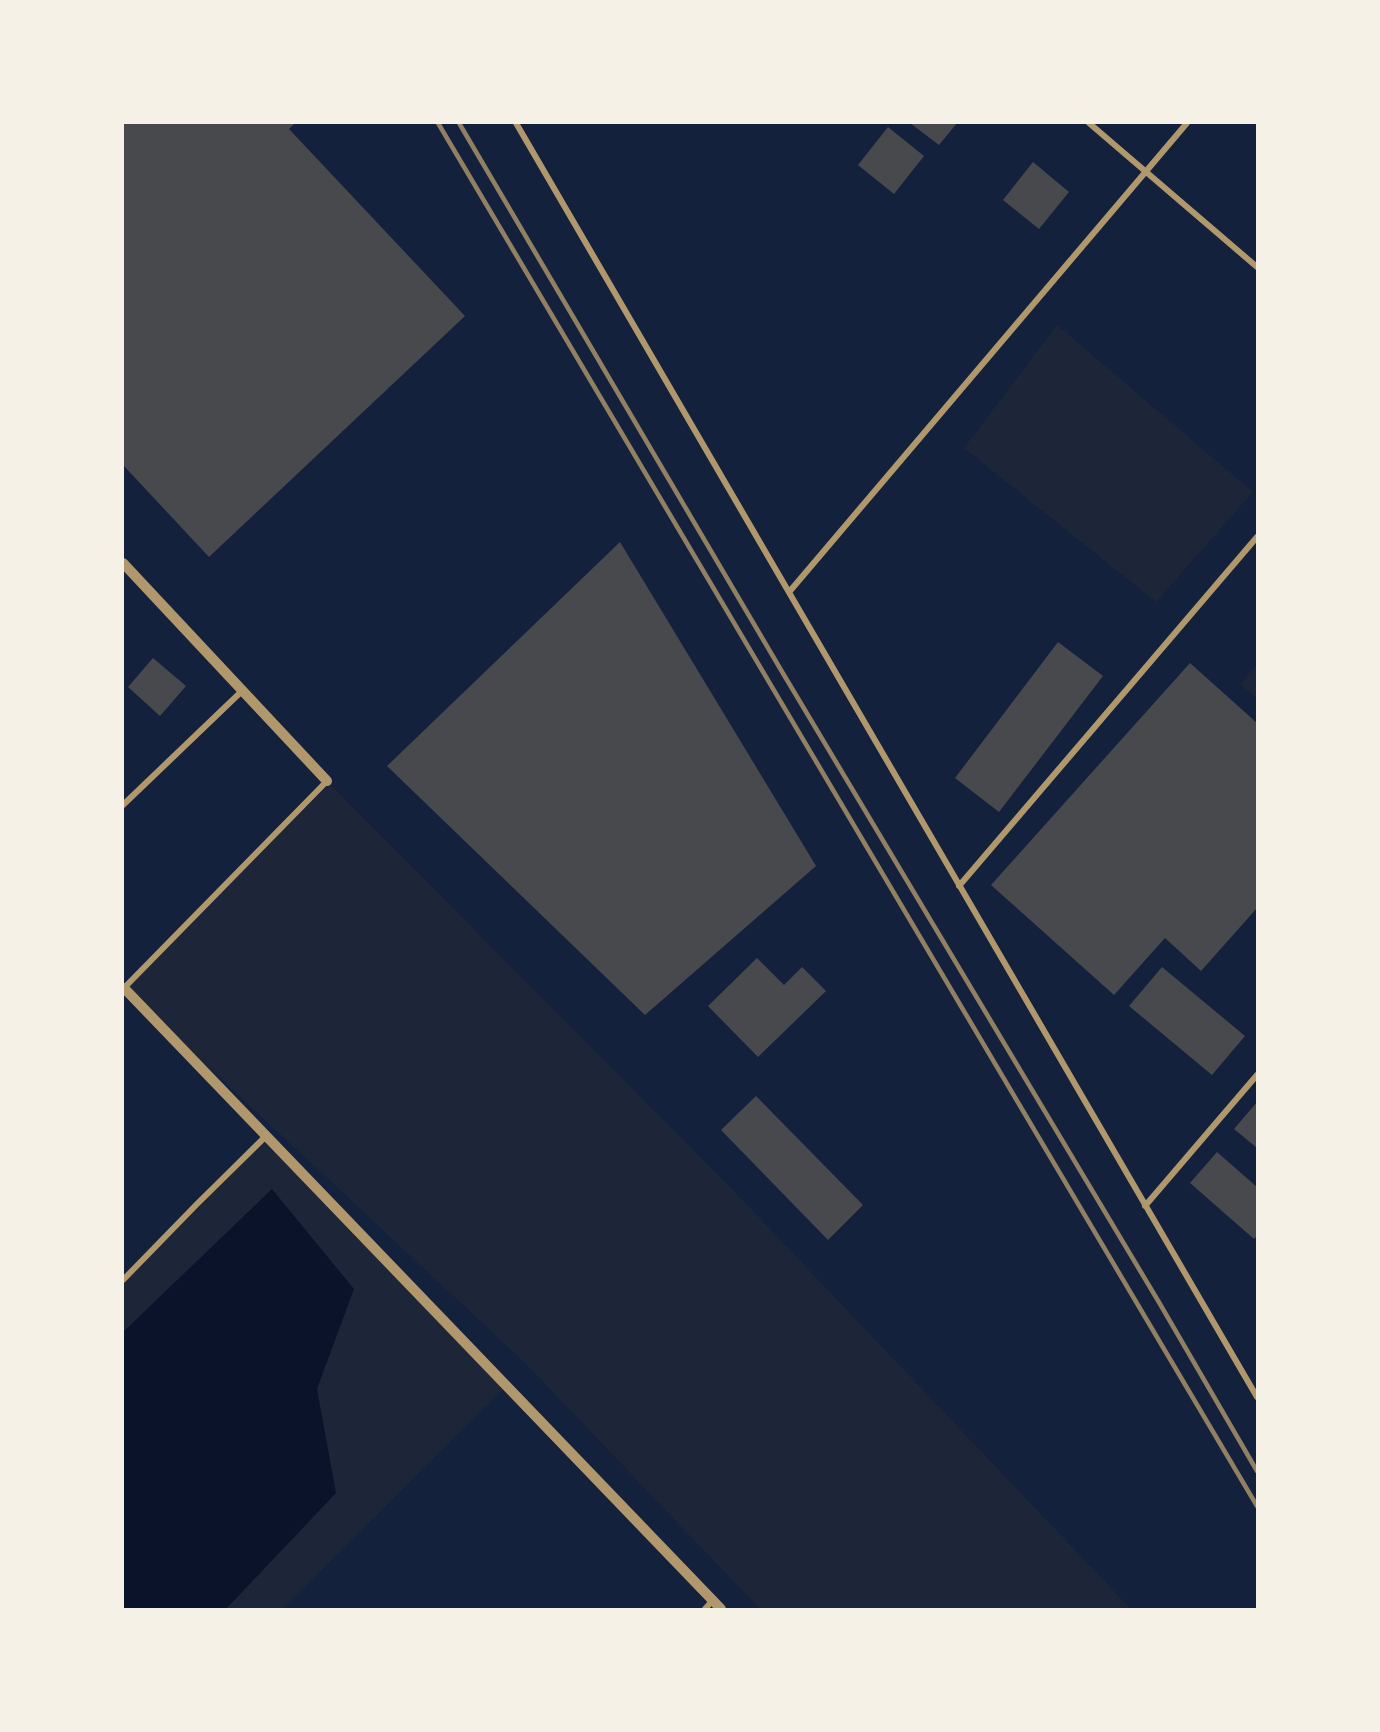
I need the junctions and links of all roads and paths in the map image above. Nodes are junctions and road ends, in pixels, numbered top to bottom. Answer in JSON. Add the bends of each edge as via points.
{"nodes":[{"id":1,"x":516,"y":123,"type":"edge"},
{"id":2,"x":1089,"y":123,"type":"edge"},
{"id":3,"x":1187,"y":123,"type":"edge"},
{"id":4,"x":1145,"y":171,"type":"junction"},
{"id":5,"x":1257,"y":267,"type":"edge"},
{"id":6,"x":1257,"y":537,"type":"edge"},
{"id":7,"x":123,"y":562,"type":"edge"},
{"id":8,"x":790,"y":591,"type":"junction"},
{"id":9,"x":243,"y":690,"type":"junction"},
{"id":10,"x":327,"y":781,"type":"joint"},
{"id":11,"x":123,"y":805,"type":"edge"},
{"id":12,"x":959,"y":886,"type":"junction"},
{"id":13,"x":123,"y":988,"type":"edge"},
{"id":14,"x":1257,"y":1075,"type":"edge"},
{"id":15,"x":266,"y":1136,"type":"junction"},
{"id":16,"x":1144,"y":1206,"type":"junction"},
{"id":17,"x":123,"y":1280,"type":"edge"},
{"id":18,"x":1257,"y":1397,"type":"edge"},
{"id":19,"x":713,"y":1600,"type":"junction"},
{"id":20,"x":705,"y":1609,"type":"edge"},
{"id":21,"x":722,"y":1609,"type":"edge"}],
"edges":[{"from":1,"to":8,"type":"street"},
{"from":2,"to":4,"type":"street"},
{"from":3,"to":4,"type":"street"},
{"from":4,"to":5,"type":"street"},
{"from":4,"to":8,"type":"street"},
{"from":6,"to":12,"type":"street"},
{"from":7,"to":9,"type":"street"},
{"from":8,"to":12,"type":"street"},
{"from":9,"to":10,"type":"street"},
{"from":9,"to":11,"type":"street"},
{"from":10,"to":13,"type":"street"},
{"from":12,"to":16,"type":"street"},
{"from":13,"to":15,"type":"street"},
{"from":14,"to":16,"type":"street"},
{"from":15,"to":17,"type":"street"},
{"from":15,"to":19,"type":"street"},
{"from":16,"to":18,"type":"street"},
{"from":19,"to":20,"type":"street"},
{"from":19,"to":21,"type":"street"}]}
